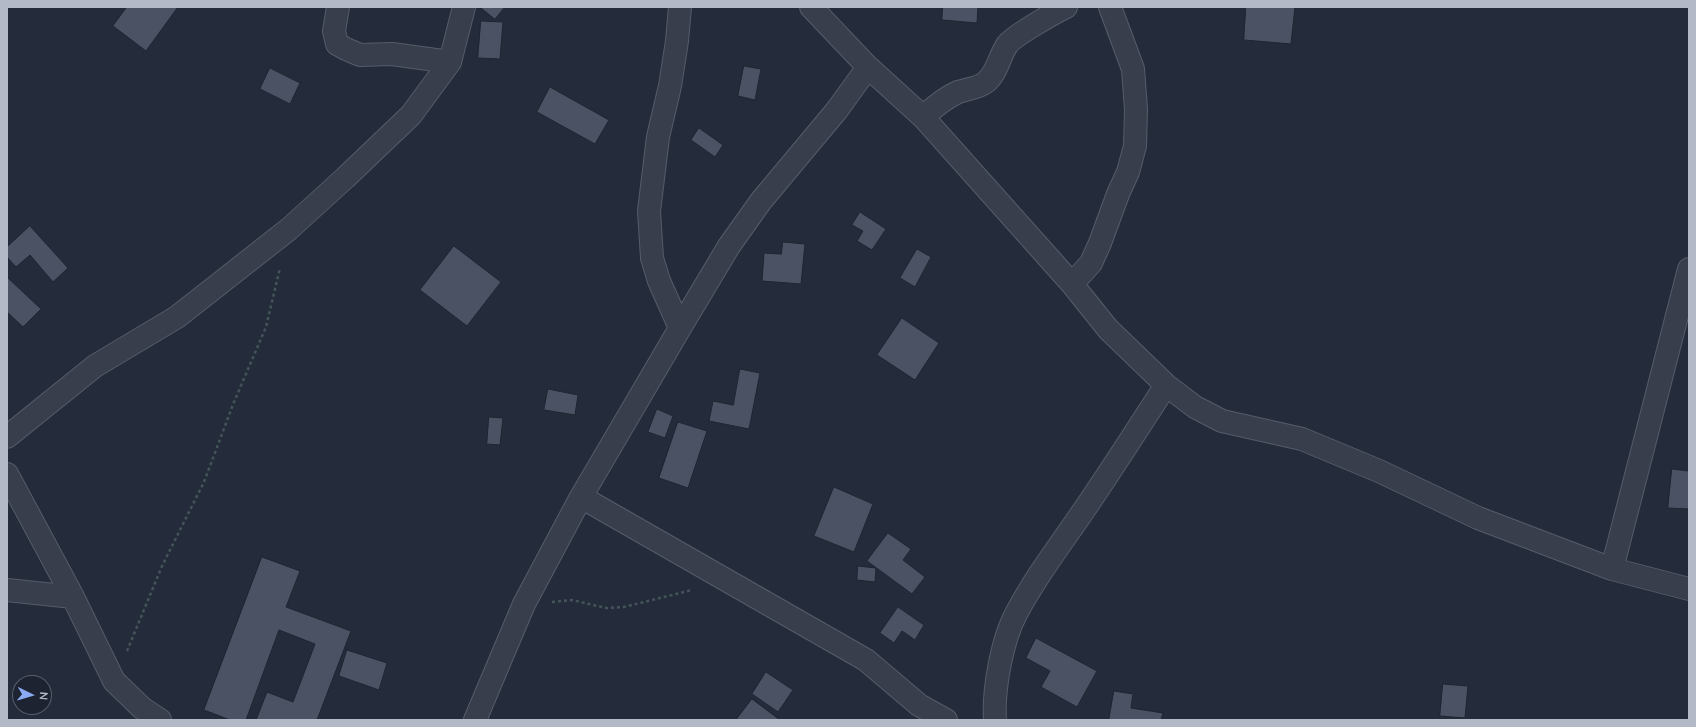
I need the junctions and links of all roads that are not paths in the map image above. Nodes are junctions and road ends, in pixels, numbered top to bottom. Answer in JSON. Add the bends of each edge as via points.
{"nodes":[{"id":1,"x":338,"y":7,"type":"edge"},
{"id":2,"x":464,"y":7,"type":"edge"},
{"id":3,"x":680,"y":7,"type":"edge"},
{"id":4,"x":811,"y":7,"type":"edge"},
{"id":5,"x":1066,"y":7,"type":"edge"},
{"id":6,"x":1110,"y":7,"type":"edge"},
{"id":7,"x":450,"y":62,"type":"junction"},
{"id":8,"x":868,"y":67,"type":"junction"},
{"id":9,"x":923,"y":116,"type":"junction"},
{"id":10,"x":1689,"y":269,"type":"edge"},
{"id":11,"x":1072,"y":284,"type":"junction"},
{"id":12,"x":680,"y":328,"type":"junction"},
{"id":13,"x":1166,"y":386,"type":"junction"},
{"id":14,"x":7,"y":437,"type":"edge"},
{"id":15,"x":7,"y":474,"type":"edge"},
{"id":16,"x":581,"y":497,"type":"junction"},
{"id":17,"x":1612,"y":570,"type":"junction"},
{"id":18,"x":1689,"y":589,"type":"edge"},
{"id":19,"x":7,"y":590,"type":"edge"},
{"id":20,"x":73,"y":597,"type":"junction"},
{"id":21,"x":140,"y":714,"type":"edge"},
{"id":22,"x":160,"y":720,"type":"edge"},
{"id":23,"x":475,"y":720,"type":"edge"},
{"id":24,"x":946,"y":720,"type":"edge"},
{"id":25,"x":994,"y":720,"type":"edge"}],
"edges":[{"from":1,"to":7,"type":"street","via":[[334,31],[337,44],[346,49],[360,55],[392,54]]},
{"from":2,"to":7,"type":"street"},
{"from":3,"to":12,"type":"street","via":[[670,86],[658,137],[650,211],[652,258],[659,281]]},
{"from":4,"to":8,"type":"street"},
{"from":5,"to":9,"type":"street","via":[[1008,43],[994,73],[986,83],[958,92]]},
{"from":6,"to":11,"type":"street","via":[[1133,69],[1135,146],[1128,172],[1091,263]]},
{"from":7,"to":14,"type":"street","via":[[411,115],[289,229],[177,317],[95,366]]},
{"from":8,"to":9,"type":"street"},
{"from":8,"to":12,"type":"street","via":[[729,246]]},
{"from":9,"to":11,"type":"street"},
{"from":10,"to":17,"type":"street"},
{"from":11,"to":13,"type":"street","via":[[1108,329]]},
{"from":12,"to":16,"type":"street"},
{"from":13,"to":17,"type":"street","via":[[1195,407],[1222,420],[1302,439],[1379,471],[1478,518]]},
{"from":13,"to":25,"type":"street","via":[[1015,615],[1000,659]]},
{"from":15,"to":20,"type":"street"},
{"from":16,"to":23,"type":"street","via":[[524,604]]},
{"from":16,"to":24,"type":"street","via":[[866,660],[920,705]]},
{"from":17,"to":18,"type":"street"},
{"from":19,"to":20,"type":"street"},
{"from":20,"to":21,"type":"street","via":[[114,681]]},
{"from":21,"to":22,"type":"street"}]}
